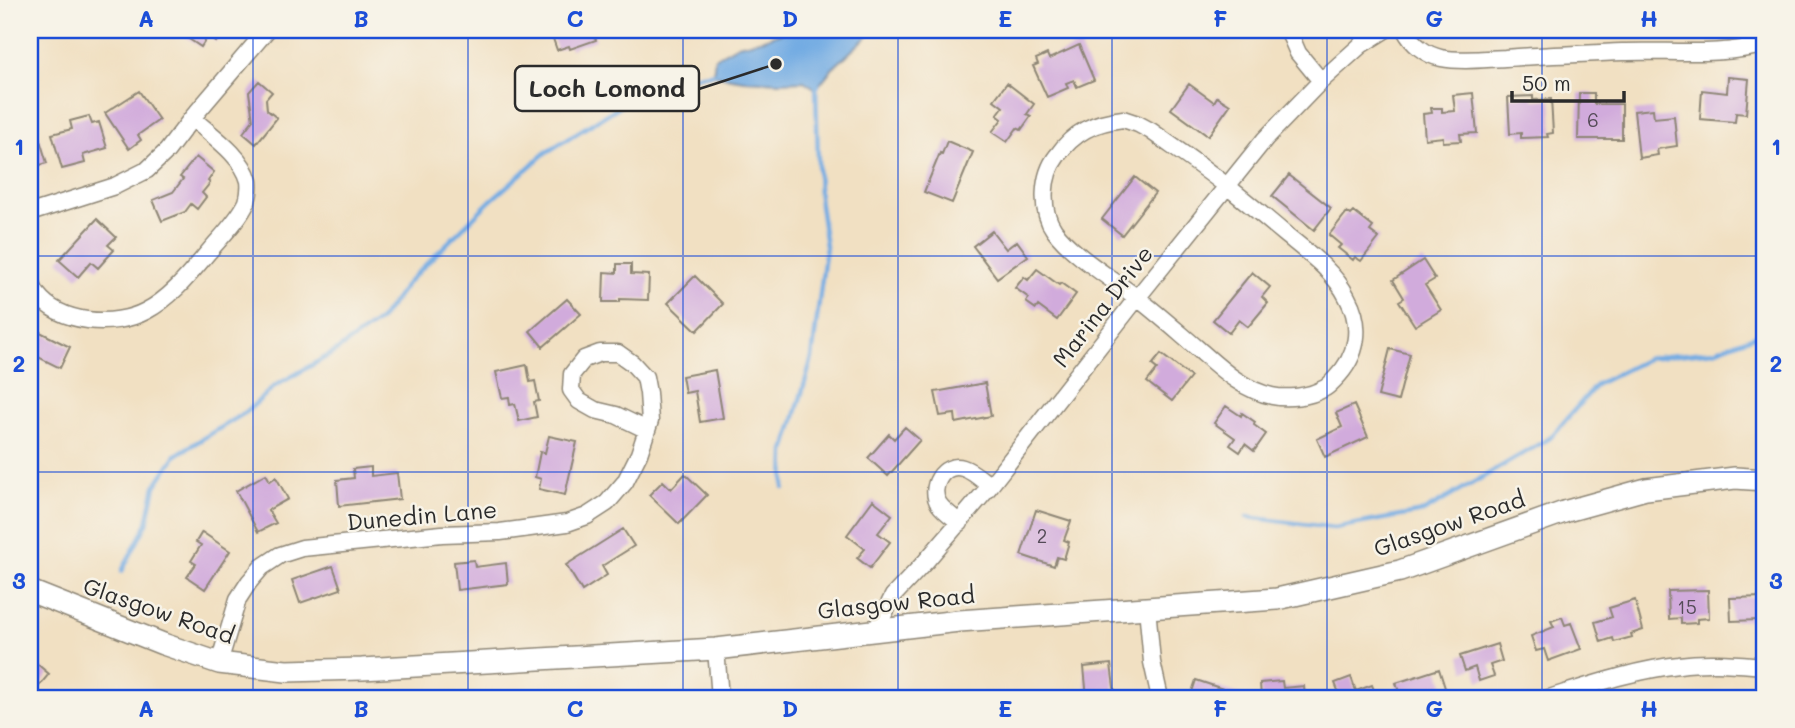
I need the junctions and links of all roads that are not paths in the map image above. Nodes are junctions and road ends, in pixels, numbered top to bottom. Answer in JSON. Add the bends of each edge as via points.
{"nodes":[{"id":1,"x":267,"y":30,"type":"edge"},
{"id":2,"x":1288,"y":30,"type":"edge"},
{"id":3,"x":1385,"y":30,"type":"edge"},
{"id":4,"x":1405,"y":30,"type":"edge"},
{"id":5,"x":1765,"y":44,"type":"edge"},
{"id":6,"x":1321,"y":81,"type":"junction"},
{"id":7,"x":192,"y":118,"type":"junction"},
{"id":8,"x":1227,"y":186,"type":"junction"},
{"id":9,"x":30,"y":213,"type":"edge"},
{"id":10,"x":30,"y":280,"type":"edge"},
{"id":11,"x":1137,"y":298,"type":"junction"},
{"id":12,"x":647,"y":430,"type":"junction"},
{"id":13,"x":1765,"y":480,"type":"edge"},
{"id":14,"x":990,"y":486,"type":"junction"},
{"id":15,"x":960,"y":523,"type":"junction"},
{"id":16,"x":30,"y":591,"type":"edge"},
{"id":17,"x":1147,"y":607,"type":"junction"},
{"id":18,"x":876,"y":630,"type":"junction"},
{"id":19,"x":716,"y":649,"type":"junction"},
{"id":20,"x":219,"y":663,"type":"junction"},
{"id":21,"x":1765,"y":666,"type":"edge"},
{"id":22,"x":720,"y":698,"type":"edge"},
{"id":23,"x":1160,"y":698,"type":"edge"},
{"id":24,"x":1549,"y":698,"type":"edge"}],
"edges":[{"from":1,"to":7,"type":"street"},
{"from":2,"to":6,"type":"street","via":[[1298,54]]},
{"from":3,"to":6,"type":"street","name":"Marina Drive"},
{"from":4,"to":5,"type":"street","via":[[1419,48],[1439,58],[1470,60],[1747,49]]},
{"from":6,"to":8,"type":"street","name":"Marina Drive"},
{"from":7,"to":9,"type":"street","via":[[147,170],[115,186]]},
{"from":7,"to":10,"type":"street","via":[[237,158],[250,191],[228,230],[178,287],[144,312],[114,320],[83,320],[57,311],[36,293]]},
{"from":8,"to":11,"type":"street","name":"Marina Drive"},
{"from":8,"to":11,"type":"street","via":[[1150,131],[1123,119],[1109,120],[1070,139],[1054,159],[1045,183],[1045,207],[1053,229]]},
{"from":8,"to":11,"type":"street","via":[[1337,280],[1356,323],[1355,349],[1343,371],[1325,389],[1310,394],[1282,397],[1251,389]]},
{"from":11,"to":14,"type":"street","name":"Marina Drive"},
{"from":12,"to":12,"type":"street","name":"Dunedin Lane","via":[[645,377],[618,353],[584,359],[572,374],[571,390],[579,401]]},
{"from":12,"to":20,"type":"street","name":"Dunedin Lane","via":[[625,482],[607,503],[567,523],[302,548],[280,555],[262,567],[238,599]]},
{"from":13,"to":17,"type":"street","name":"Glasgow Road","via":[[1735,478],[1646,489],[1567,511],[1400,571],[1277,599]]},
{"from":14,"to":15,"type":"street","name":"Marina Drive"},
{"from":14,"to":15,"type":"street","via":[[967,469],[951,467],[942,474],[936,483],[938,503]]},
{"from":15,"to":18,"type":"street","name":"Marina Drive","via":[[893,596]]},
{"from":16,"to":20,"type":"street","name":"Glasgow Road"},
{"from":17,"to":18,"type":"street","name":"Glasgow Road"},
{"from":17,"to":23,"type":"street"},
{"from":18,"to":19,"type":"street","name":"Glasgow Road"},
{"from":19,"to":20,"type":"street","name":"Glasgow Road","via":[[286,671]]},
{"from":19,"to":22,"type":"street"},
{"from":21,"to":24,"type":"street","via":[[1681,665]]}]}
